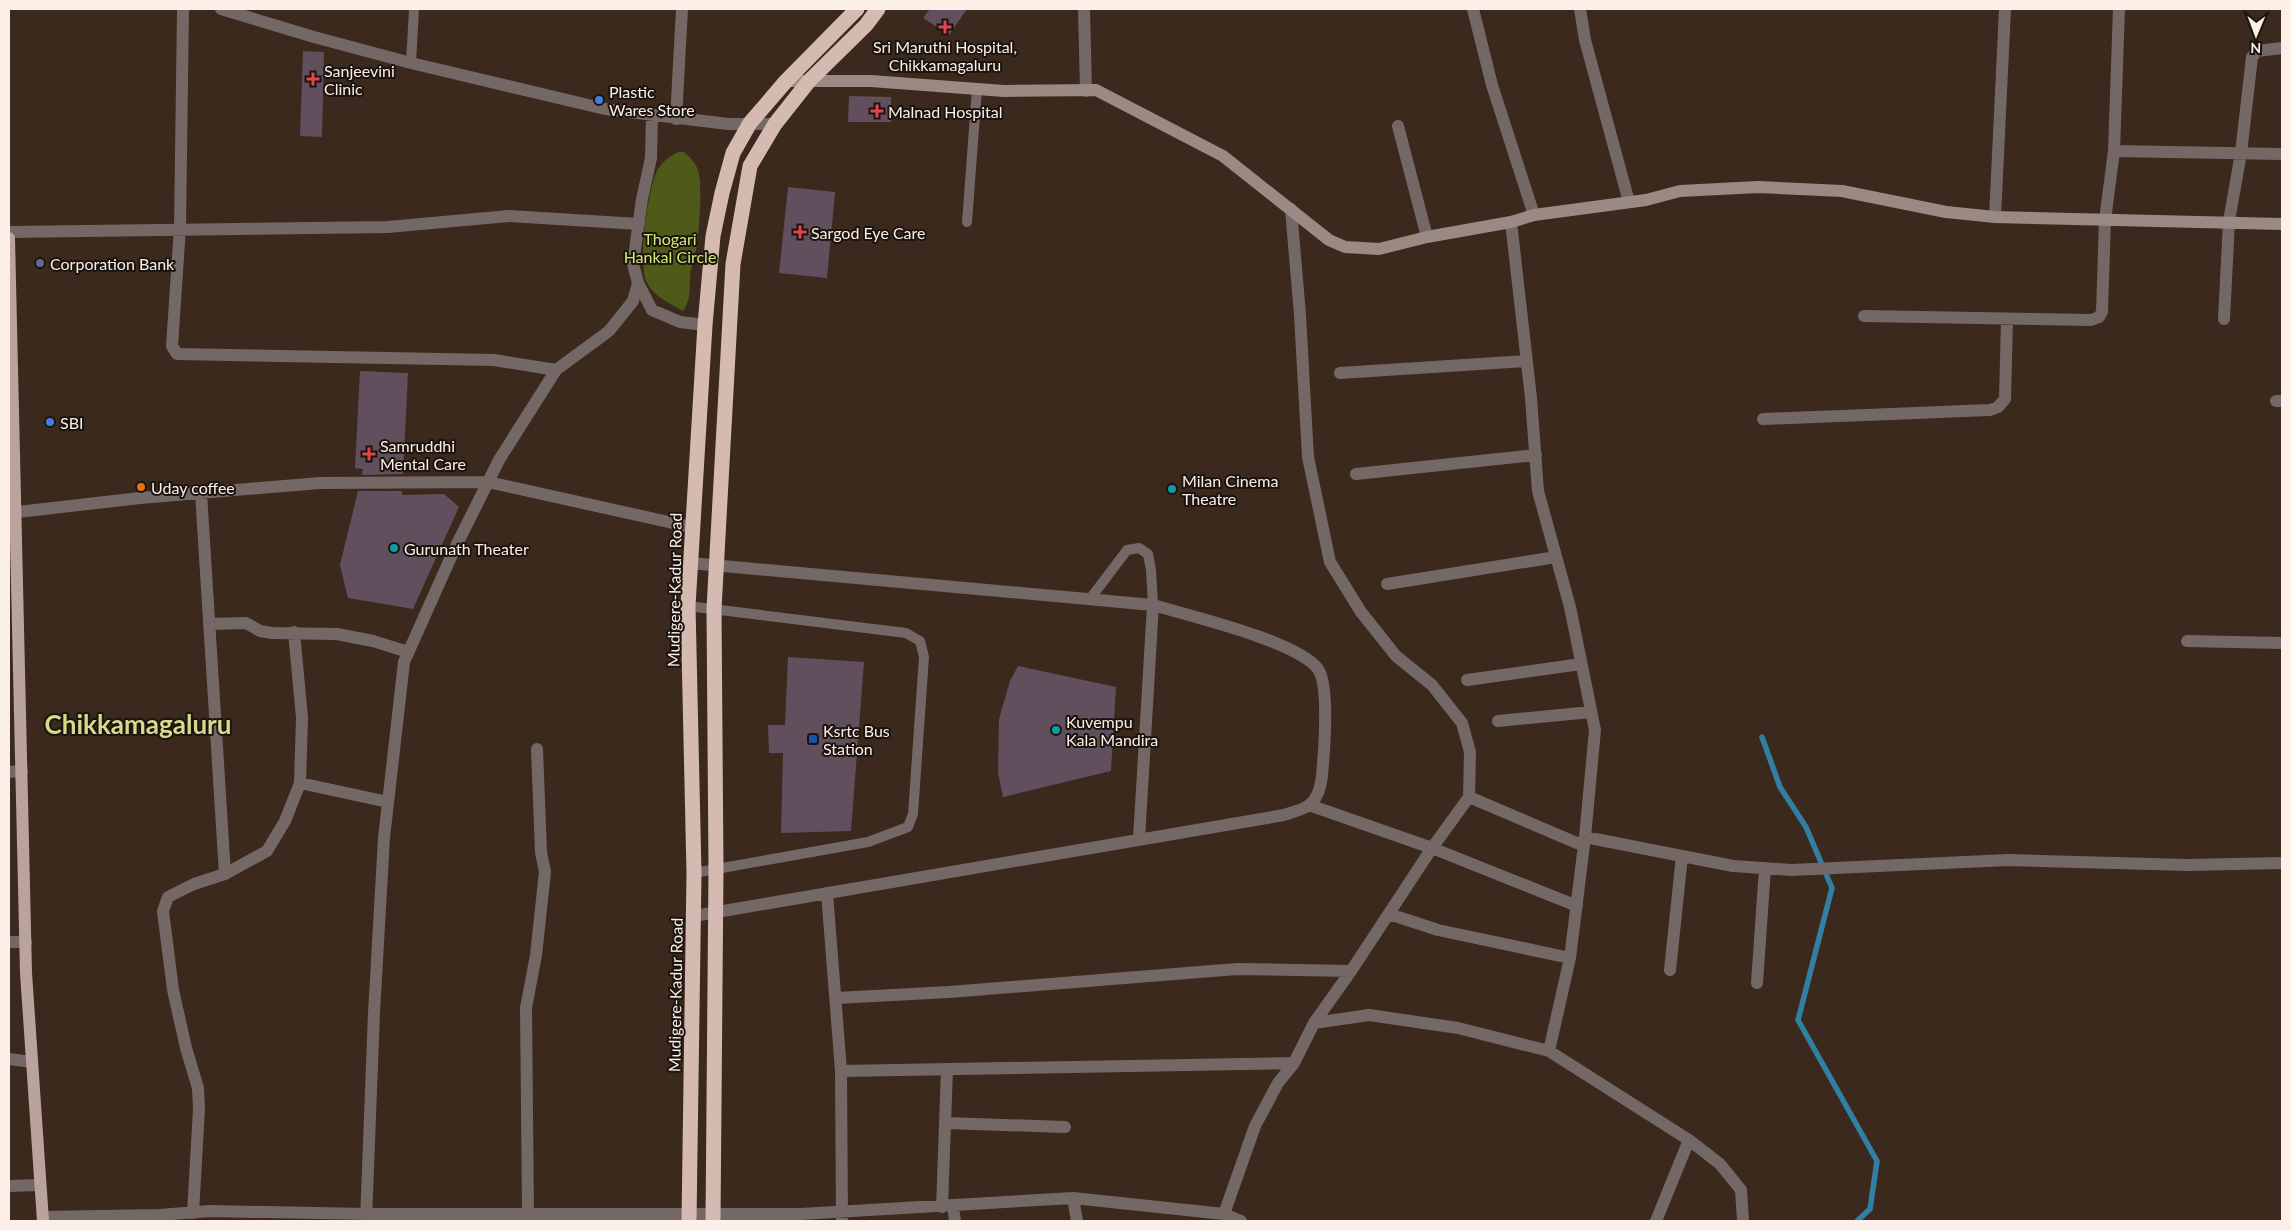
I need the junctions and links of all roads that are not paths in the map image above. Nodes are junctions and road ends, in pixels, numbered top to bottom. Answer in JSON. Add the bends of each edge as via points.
{"nodes":[{"id":1,"x":183,"y":9,"type":"edge"},
{"id":2,"x":221,"y":9,"type":"edge"},
{"id":3,"x":414,"y":9,"type":"edge"},
{"id":4,"x":682,"y":9,"type":"edge"},
{"id":5,"x":857,"y":9,"type":"edge"},
{"id":6,"x":878,"y":9,"type":"edge"},
{"id":7,"x":1084,"y":9,"type":"edge"},
{"id":8,"x":1473,"y":9,"type":"edge"},
{"id":9,"x":1580,"y":9,"type":"edge"},
{"id":10,"x":2005,"y":9,"type":"edge"},
{"id":11,"x":2119,"y":9,"type":"edge"},
{"id":12,"x":2282,"y":48,"type":"edge"},
{"id":13,"x":411,"y":63,"type":"junction"},
{"id":14,"x":786,"y":81,"type":"junction"},
{"id":15,"x":809,"y":81,"type":"junction"},
{"id":16,"x":978,"y":89,"type":"junction"},
{"id":17,"x":1086,"y":91,"type":"junction"},
{"id":18,"x":652,"y":116,"type":"junction"},
{"id":19,"x":676,"y":119,"type":"junction"},
{"id":20,"x":750,"y":123,"type":"junction"},
{"id":21,"x":775,"y":124,"type":"junction"},
{"id":22,"x":1398,"y":126,"type":"dead end"},
{"id":23,"x":2114,"y":151,"type":"junction"},
{"id":24,"x":2241,"y":153,"type":"junction"},
{"id":25,"x":2282,"y":154,"type":"edge"},
{"id":26,"x":1629,"y":202,"type":"junction"},
{"id":27,"x":1291,"y":209,"type":"junction"},
{"id":28,"x":1534,"y":215,"type":"junction"},
{"id":29,"x":1995,"y":217,"type":"junction"},
{"id":30,"x":2105,"y":220,"type":"junction"},
{"id":31,"x":2229,"y":221,"type":"junction"},
{"id":32,"x":967,"y":222,"type":"dead end"},
{"id":33,"x":1511,"y":222,"type":"junction"},
{"id":34,"x":639,"y":224,"type":"junction"},
{"id":35,"x":2282,"y":224,"type":"edge"},
{"id":36,"x":180,"y":228,"type":"junction"},
{"id":37,"x":9,"y":232,"type":"edge"},
{"id":38,"x":1426,"y":237,"type":"junction"},
{"id":39,"x":9,"y":238,"type":"edge"},
{"id":40,"x":638,"y":283,"type":"junction"},
{"id":41,"x":1864,"y":316,"type":"dead end"},
{"id":42,"x":2007,"y":319,"type":"junction"},
{"id":43,"x":2224,"y":319,"type":"dead end"},
{"id":44,"x":705,"y":325,"type":"junction"},
{"id":45,"x":1527,"y":361,"type":"junction"},
{"id":46,"x":556,"y":370,"type":"junction"},
{"id":47,"x":1340,"y":373,"type":"dead end"},
{"id":48,"x":1763,"y":419,"type":"dead end"},
{"id":49,"x":1536,"y":456,"type":"junction"},
{"id":50,"x":1356,"y":474,"type":"dead end"},
{"id":51,"x":488,"y":482,"type":"junction"},
{"id":52,"x":201,"y":493,"type":"junction"},
{"id":53,"x":12,"y":513,"type":"edge"},
{"id":54,"x":691,"y":527,"type":"junction"},
{"id":55,"x":1556,"y":557,"type":"junction"},
{"id":56,"x":690,"y":563,"type":"junction"},
{"id":57,"x":716,"y":566,"type":"junction"},
{"id":58,"x":1387,"y":584,"type":"dead end"},
{"id":59,"x":1090,"y":599,"type":"junction"},
{"id":60,"x":1153,"y":605,"type":"junction"},
{"id":61,"x":688,"y":606,"type":"junction"},
{"id":62,"x":714,"y":609,"type":"junction"},
{"id":63,"x":209,"y":624,"type":"junction"},
{"id":64,"x":294,"y":632,"type":"junction"},
{"id":65,"x":2187,"y":641,"type":"dead end"},
{"id":66,"x":2282,"y":643,"type":"edge"},
{"id":67,"x":408,"y":652,"type":"junction"},
{"id":68,"x":1581,"y":664,"type":"junction"},
{"id":69,"x":1467,"y":680,"type":"dead end"},
{"id":70,"x":1591,"y":712,"type":"junction"},
{"id":71,"x":1498,"y":721,"type":"dead end"},
{"id":72,"x":537,"y":749,"type":"dead end"},
{"id":73,"x":15,"y":771,"type":"edge"},
{"id":74,"x":300,"y":783,"type":"junction"},
{"id":75,"x":1469,"y":797,"type":"junction"},
{"id":76,"x":388,"y":802,"type":"junction"},
{"id":77,"x":1310,"y":805,"type":"junction"},
{"id":78,"x":1139,"y":839,"type":"junction"},
{"id":79,"x":1585,"y":842,"type":"junction"},
{"id":80,"x":1432,"y":848,"type":"junction"},
{"id":81,"x":1682,"y":856,"type":"junction"},
{"id":82,"x":2282,"y":863,"type":"edge"},
{"id":83,"x":1765,"y":868,"type":"junction"},
{"id":84,"x":716,"y":869,"type":"junction"},
{"id":85,"x":694,"y":873,"type":"junction"},
{"id":86,"x":225,"y":874,"type":"junction"},
{"id":87,"x":827,"y":893,"type":"junction"},
{"id":88,"x":1577,"y":906,"type":"junction"},
{"id":89,"x":715,"y":912,"type":"junction"},
{"id":90,"x":1389,"y":914,"type":"junction"},
{"id":91,"x":694,"y":916,"type":"junction"},
{"id":92,"x":9,"y":942,"type":"edge"},
{"id":93,"x":26,"y":942,"type":"junction"},
{"id":94,"x":1570,"y":958,"type":"junction"},
{"id":95,"x":1670,"y":970,"type":"dead end"},
{"id":96,"x":1351,"y":971,"type":"junction"},
{"id":97,"x":1757,"y":983,"type":"dead end"},
{"id":98,"x":836,"y":998,"type":"junction"},
{"id":99,"x":1314,"y":1023,"type":"junction"},
{"id":100,"x":1549,"y":1051,"type":"junction"},
{"id":101,"x":9,"y":1060,"type":"edge"},
{"id":102,"x":32,"y":1062,"type":"junction"},
{"id":103,"x":1294,"y":1063,"type":"junction"},
{"id":104,"x":947,"y":1069,"type":"junction"},
{"id":105,"x":841,"y":1071,"type":"junction"},
{"id":106,"x":945,"y":1123,"type":"junction"},
{"id":107,"x":1065,"y":1128,"type":"dead end"},
{"id":108,"x":1689,"y":1140,"type":"junction"},
{"id":109,"x":40,"y":1185,"type":"junction"},
{"id":110,"x":9,"y":1186,"type":"edge"},
{"id":111,"x":1073,"y":1198,"type":"junction"},
{"id":112,"x":947,"y":1207,"type":"junction"},
{"id":113,"x":528,"y":1212,"type":"junction"},
{"id":114,"x":193,"y":1213,"type":"junction"},
{"id":115,"x":1224,"y":1214,"type":"junction"},
{"id":116,"x":213,"y":1216,"type":"edge"},
{"id":117,"x":366,"y":1217,"type":"edge"},
{"id":118,"x":690,"y":1217,"type":"edge"},
{"id":119,"x":713,"y":1217,"type":"edge"},
{"id":120,"x":801,"y":1217,"type":"edge"},
{"id":121,"x":841,"y":1217,"type":"edge"},
{"id":122,"x":160,"y":1218,"type":"edge"},
{"id":123,"x":43,"y":1219,"type":"edge"},
{"id":124,"x":955,"y":1221,"type":"edge"},
{"id":125,"x":1077,"y":1221,"type":"edge"},
{"id":126,"x":1241,"y":1221,"type":"edge"},
{"id":127,"x":1656,"y":1221,"type":"edge"},
{"id":128,"x":1743,"y":1221,"type":"edge"}],
"edges":[{"from":1,"to":36,"type":"street"},
{"from":2,"to":13,"type":"street"},
{"from":3,"to":13,"type":"lane"},
{"from":4,"to":19,"type":"street"},
{"from":5,"to":14,"type":"highway","name":"Mudigere-Kadur Road"},
{"from":6,"to":15,"type":"highway"},
{"from":7,"to":17,"type":"street"},
{"from":8,"to":28,"type":"street","via":[[1492,85]]},
{"from":9,"to":26,"type":"street","via":[[1585,40]]},
{"from":10,"to":29,"type":"street"},
{"from":11,"to":23,"type":"street"},
{"from":12,"to":24,"type":"street","via":[[2257,50],[2252,57]]},
{"from":13,"to":18,"type":"street","via":[[605,109]]},
{"from":14,"to":15,"type":"street"},
{"from":14,"to":20,"type":"highway","name":"Mudigere-Kadur Road"},
{"from":15,"to":16,"type":"street","via":[[872,81]]},
{"from":15,"to":21,"type":"highway"},
{"from":16,"to":17,"type":"street","via":[[1004,92]]},
{"from":16,"to":32,"type":"lane"},
{"from":17,"to":27,"type":"street","via":[[1096,90],[1223,156]]},
{"from":18,"to":19,"type":"street"},
{"from":18,"to":34,"type":"street","via":[[651,158]]},
{"from":19,"to":20,"type":"street"},
{"from":20,"to":21,"type":"street"},
{"from":20,"to":44,"type":"highway","name":"Mudigere-Kadur Road","via":[[733,154],[722,193],[713,236]]},
{"from":21,"to":57,"type":"highway","via":[[750,166],[736,235]]},
{"from":22,"to":38,"type":"street"},
{"from":23,"to":24,"type":"street"},
{"from":23,"to":30,"type":"street"},
{"from":24,"to":25,"type":"street"},
{"from":24,"to":31,"type":"street"},
{"from":26,"to":28,"type":"street"},
{"from":26,"to":29,"type":"street","via":[[1680,192],[1758,187],[1842,191],[1946,212]]},
{"from":27,"to":38,"type":"street","via":[[1329,240],[1345,247],[1380,249]]},
{"from":27,"to":75,"type":"street","via":[[1308,457],[1330,562],[1361,612],[1396,656],[1432,685],[1462,723],[1470,752]]},
{"from":28,"to":33,"type":"street"},
{"from":29,"to":30,"type":"street"},
{"from":30,"to":31,"type":"street"},
{"from":30,"to":42,"type":"street","via":[[2102,312],[2099,317],[2092,320]]},
{"from":31,"to":35,"type":"street"},
{"from":31,"to":43,"type":"street"},
{"from":33,"to":38,"type":"street"},
{"from":33,"to":45,"type":"street"},
{"from":34,"to":36,"type":"street","via":[[509,216],[388,227]]},
{"from":34,"to":40,"type":"street","via":[[633,264]]},
{"from":36,"to":37,"type":"street"},
{"from":36,"to":46,"type":"street","via":[[172,346],[177,354],[494,360]]},
{"from":39,"to":53,"type":"main road"},
{"from":40,"to":44,"type":"street","via":[[652,310],[680,322]]},
{"from":40,"to":46,"type":"street","via":[[633,301],[609,331]]},
{"from":41,"to":42,"type":"street"},
{"from":42,"to":48,"type":"street","via":[[2005,399],[1998,407],[1990,410]]},
{"from":44,"to":54,"type":"highway","name":"Mudigere-Kadur Road"},
{"from":45,"to":47,"type":"street"},
{"from":45,"to":49,"type":"street"},
{"from":46,"to":51,"type":"street"},
{"from":49,"to":50,"type":"street"},
{"from":49,"to":55,"type":"street","via":[[1538,491]]},
{"from":51,"to":52,"type":"street","via":[[320,483]]},
{"from":51,"to":54,"type":"street"},
{"from":51,"to":67,"type":"street"},
{"from":52,"to":53,"type":"street"},
{"from":52,"to":63,"type":"street"},
{"from":53,"to":73,"type":"main road"},
{"from":54,"to":56,"type":"highway","name":"Mudigere-Kadur Road"},
{"from":55,"to":58,"type":"street"},
{"from":55,"to":68,"type":"street"},
{"from":56,"to":57,"type":"street"},
{"from":56,"to":61,"type":"highway","name":"Mudigere-Kadur Road"},
{"from":57,"to":59,"type":"street"},
{"from":57,"to":62,"type":"highway"},
{"from":59,"to":60,"type":"street"},
{"from":59,"to":60,"type":"lane","via":[[1126,550],[1139,548],[1148,554]]},
{"from":60,"to":77,"type":"street","via":[[1270,641],[1300,654],[1319,670],[1324,687],[1324,749],[1319,792]]},
{"from":60,"to":78,"type":"street"},
{"from":61,"to":62,"type":"lane"},
{"from":61,"to":85,"type":"highway","name":"Mudigere-Kadur Road"},
{"from":62,"to":84,"type":"highway"},
{"from":62,"to":84,"type":"lane","via":[[906,633],[920,641],[924,657],[913,814],[908,827],[868,842]]},
{"from":63,"to":64,"type":"street","via":[[246,623],[266,632]]},
{"from":63,"to":86,"type":"street"},
{"from":64,"to":67,"type":"street","via":[[373,640]]},
{"from":64,"to":74,"type":"street","via":[[302,718]]},
{"from":65,"to":66,"type":"street"},
{"from":67,"to":76,"type":"street","via":[[404,662]]},
{"from":68,"to":69,"type":"street"},
{"from":68,"to":70,"type":"street"},
{"from":70,"to":71,"type":"street"},
{"from":70,"to":79,"type":"street","via":[[1595,730]]},
{"from":72,"to":113,"type":"street","via":[[541,852],[545,872],[526,1008]]},
{"from":73,"to":93,"type":"main road"},
{"from":74,"to":76,"type":"street"},
{"from":74,"to":86,"type":"street","via":[[285,821],[267,850]]},
{"from":75,"to":79,"type":"street"},
{"from":75,"to":80,"type":"street"},
{"from":76,"to":117,"type":"street","via":[[375,993]]},
{"from":77,"to":78,"type":"street","via":[[1284,815]]},
{"from":77,"to":80,"type":"street"},
{"from":78,"to":87,"type":"street"},
{"from":79,"to":81,"type":"street"},
{"from":79,"to":88,"type":"street"},
{"from":80,"to":88,"type":"street"},
{"from":80,"to":90,"type":"street"},
{"from":81,"to":83,"type":"street","via":[[1733,866]]},
{"from":81,"to":95,"type":"street"},
{"from":82,"to":83,"type":"street","via":[[2188,865],[2008,860],[1810,870]]},
{"from":83,"to":97,"type":"street"},
{"from":84,"to":85,"type":"lane"},
{"from":84,"to":89,"type":"highway"},
{"from":85,"to":91,"type":"highway","name":"Mudigere-Kadur Road"},
{"from":86,"to":114,"type":"street","via":[[194,884],[168,897],[164,903],[173,990],[198,1088]]},
{"from":87,"to":89,"type":"street"},
{"from":87,"to":98,"type":"street"},
{"from":88,"to":94,"type":"street"},
{"from":89,"to":91,"type":"street"},
{"from":89,"to":119,"type":"highway"},
{"from":90,"to":94,"type":"street","via":[[1438,930]]},
{"from":90,"to":96,"type":"street"},
{"from":91,"to":118,"type":"highway","name":"Mudigere-Kadur Road"},
{"from":92,"to":93,"type":"street"},
{"from":93,"to":102,"type":"main road"},
{"from":94,"to":100,"type":"street"},
{"from":96,"to":98,"type":"street","via":[[1236,969]]},
{"from":96,"to":99,"type":"street"},
{"from":98,"to":105,"type":"street"},
{"from":99,"to":100,"type":"street","via":[[1369,1015],[1458,1028]]},
{"from":99,"to":103,"type":"street"},
{"from":100,"to":108,"type":"street"},
{"from":101,"to":102,"type":"street"},
{"from":102,"to":109,"type":"main road"},
{"from":103,"to":104,"type":"street"},
{"from":103,"to":115,"type":"street","via":[[1278,1083],[1255,1126]]},
{"from":104,"to":105,"type":"street"},
{"from":104,"to":106,"type":"street"},
{"from":105,"to":121,"type":"street"},
{"from":106,"to":107,"type":"street"},
{"from":106,"to":112,"type":"street"},
{"from":108,"to":127,"type":"street"},
{"from":108,"to":128,"type":"street","via":[[1720,1164],[1741,1190]]},
{"from":109,"to":110,"type":"street"},
{"from":109,"to":123,"type":"main road"},
{"from":111,"to":112,"type":"street"},
{"from":111,"to":115,"type":"street"},
{"from":111,"to":125,"type":"street"},
{"from":112,"to":121,"type":"street"},
{"from":112,"to":124,"type":"street"},
{"from":113,"to":117,"type":"street"},
{"from":113,"to":118,"type":"street"},
{"from":114,"to":116,"type":"street"},
{"from":114,"to":122,"type":"street"},
{"from":115,"to":126,"type":"street"},
{"from":116,"to":117,"type":"street"},
{"from":118,"to":119,"type":"street"},
{"from":119,"to":120,"type":"street"},
{"from":120,"to":121,"type":"street"},
{"from":122,"to":123,"type":"street"}]}
